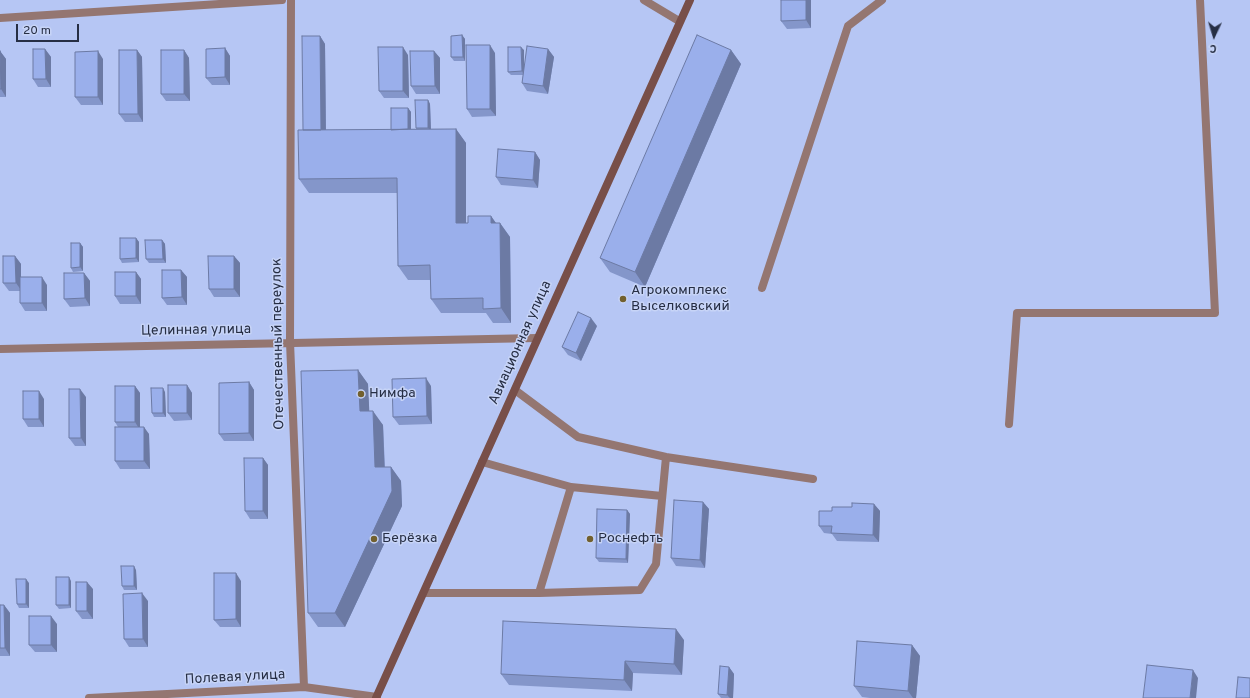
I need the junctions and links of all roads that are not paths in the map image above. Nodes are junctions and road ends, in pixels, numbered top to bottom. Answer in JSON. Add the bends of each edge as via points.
{"nodes":[{"id":1,"x":282,"y":0,"type":"edge"},
{"id":2,"x":290,"y":0,"type":"edge"},
{"id":3,"x":644,"y":0,"type":"edge"},
{"id":4,"x":690,"y":0,"type":"edge"},
{"id":5,"x":882,"y":0,"type":"edge"},
{"id":6,"x":1200,"y":0,"type":"edge"},
{"id":7,"x":0,"y":18,"type":"edge"},
{"id":8,"x":679,"y":21,"type":"junction"},
{"id":9,"x":762,"y":288,"type":"dead end"},
{"id":10,"x":537,"y":338,"type":"junction"},
{"id":11,"x":290,"y":342,"type":"junction"},
{"id":12,"x":0,"y":349,"type":"edge"},
{"id":13,"x":515,"y":390,"type":"junction"},
{"id":14,"x":1009,"y":424,"type":"dead end"},
{"id":15,"x":666,"y":457,"type":"junction"},
{"id":16,"x":482,"y":462,"type":"junction"},
{"id":17,"x":813,"y":479,"type":"dead end"},
{"id":18,"x":571,"y":487,"type":"junction"},
{"id":19,"x":662,"y":496,"type":"junction"},
{"id":20,"x":424,"y":592,"type":"junction"},
{"id":21,"x":539,"y":593,"type":"junction"},
{"id":22,"x":304,"y":687,"type":"junction"},
{"id":23,"x":89,"y":698,"type":"edge"},
{"id":24,"x":378,"y":698,"type":"edge"}],
"edges":[{"from":1,"to":7,"type":"street"},
{"from":2,"to":11,"type":"street","name":"Отечественный переулок"},
{"from":3,"to":8,"type":"street"},
{"from":4,"to":8,"type":"main road","name":"Авиационная улица"},
{"from":5,"to":9,"type":"street","via":[[848,26]]},
{"from":6,"to":14,"type":"street","via":[[1215,314],[1017,312]]},
{"from":8,"to":10,"type":"main road","name":"Авиационная улица"},
{"from":10,"to":11,"type":"street","name":"Целинная улица"},
{"from":10,"to":13,"type":"main road","name":"Авиационная улица"},
{"from":11,"to":12,"type":"street","name":"Целинная улица"},
{"from":11,"to":22,"type":"street","name":"Отечественный переулок"},
{"from":13,"to":15,"type":"street","via":[[578,437]]},
{"from":13,"to":16,"type":"main road","name":"Авиационная улица"},
{"from":15,"to":17,"type":"street"},
{"from":15,"to":19,"type":"street"},
{"from":16,"to":18,"type":"street"},
{"from":16,"to":20,"type":"main road","name":"Авиационная улица"},
{"from":18,"to":19,"type":"street"},
{"from":18,"to":21,"type":"street"},
{"from":19,"to":21,"type":"street","via":[[656,564],[640,590]]},
{"from":20,"to":21,"type":"street"},
{"from":20,"to":24,"type":"main road","name":"Авиационная улица"},
{"from":22,"to":23,"type":"street","name":"Полевая улица"},
{"from":22,"to":24,"type":"street","name":"Полевая улица"}]}
